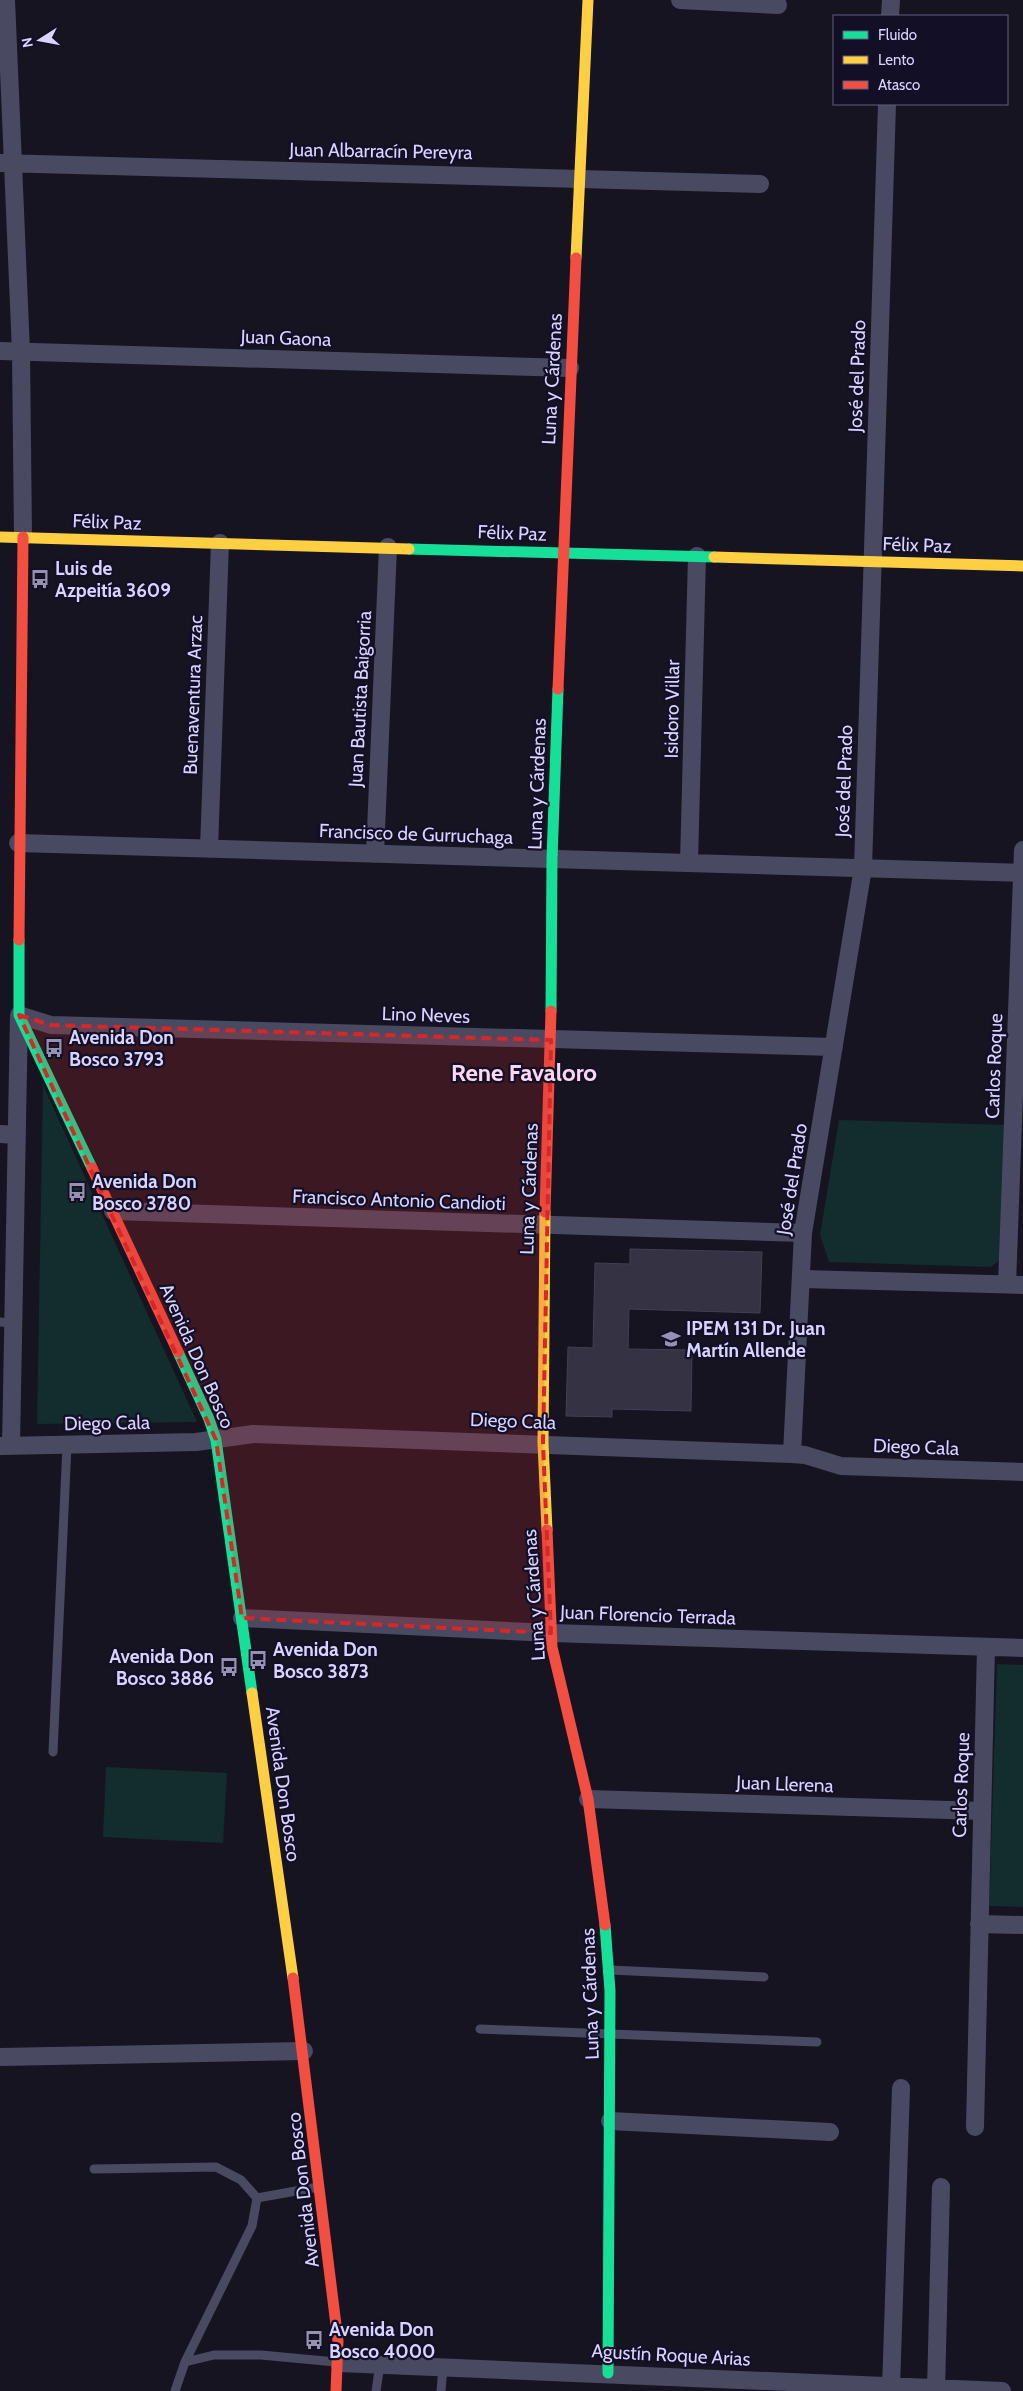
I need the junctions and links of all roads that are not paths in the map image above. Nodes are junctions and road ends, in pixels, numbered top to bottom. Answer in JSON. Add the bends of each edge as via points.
{"nodes":[{"id":1,"x":6,"y":0,"type":"edge"},
{"id":2,"x":588,"y":0,"type":"edge"},
{"id":3,"x":680,"y":0,"type":"edge"},
{"id":4,"x":891,"y":0,"type":"edge"},
{"id":5,"x":778,"y":5,"type":"dead end"},
{"id":6,"x":890,"y":15,"type":"edge"},
{"id":7,"x":887,"y":105,"type":"edge"},
{"id":8,"x":7,"y":163,"type":"edge"},
{"id":9,"x":580,"y":178,"type":"junction"},
{"id":10,"x":760,"y":184,"type":"dead end"},
{"id":11,"x":0,"y":351,"type":"edge"},
{"id":12,"x":21,"y":352,"type":"junction"},
{"id":13,"x":570,"y":368,"type":"junction"},
{"id":14,"x":0,"y":537,"type":"edge"},
{"id":15,"x":23,"y":537,"type":"junction"},
{"id":16,"x":220,"y":543,"type":"junction"},
{"id":17,"x":388,"y":547,"type":"junction"},
{"id":18,"x":562,"y":552,"type":"junction"},
{"id":19,"x":697,"y":556,"type":"junction"},
{"id":20,"x":871,"y":561,"type":"junction"},
{"id":21,"x":1023,"y":566,"type":"edge"},
{"id":22,"x":18,"y":843,"type":"junction"},
{"id":23,"x":209,"y":849,"type":"junction"},
{"id":24,"x":1023,"y":850,"type":"edge"},
{"id":25,"x":375,"y":854,"type":"junction"},
{"id":26,"x":552,"y":859,"type":"junction"},
{"id":27,"x":689,"y":863,"type":"junction"},
{"id":28,"x":863,"y":868,"type":"junction"},
{"id":29,"x":1022,"y":873,"type":"edge"},
{"id":30,"x":19,"y":1016,"type":"junction"},
{"id":31,"x":552,"y":1040,"type":"junction"},
{"id":32,"x":834,"y":1047,"type":"junction"},
{"id":33,"x":8,"y":1134,"type":"edge"},
{"id":34,"x":113,"y":1211,"type":"junction"},
{"id":35,"x":545,"y":1226,"type":"junction"},
{"id":36,"x":803,"y":1233,"type":"junction"},
{"id":37,"x":802,"y":1279,"type":"junction"},
{"id":38,"x":1015,"y":1284,"type":"edge"},
{"id":39,"x":7,"y":1322,"type":"edge"},
{"id":40,"x":216,"y":1440,"type":"junction"},
{"id":41,"x":543,"y":1443,"type":"junction"},
{"id":42,"x":67,"y":1445,"type":"junction"},
{"id":43,"x":6,"y":1446,"type":"edge"},
{"id":44,"x":792,"y":1454,"type":"junction"},
{"id":45,"x":1023,"y":1472,"type":"edge"},
{"id":46,"x":242,"y":1618,"type":"junction"},
{"id":47,"x":551,"y":1633,"type":"junction"},
{"id":48,"x":986,"y":1647,"type":"junction"},
{"id":49,"x":1023,"y":1648,"type":"edge"},
{"id":50,"x":53,"y":1752,"type":"dead end"},
{"id":51,"x":588,"y":1798,"type":"junction"},
{"id":52,"x":982,"y":1811,"type":"junction"},
{"id":53,"x":979,"y":1924,"type":"junction"},
{"id":54,"x":1023,"y":1926,"type":"edge"},
{"id":55,"x":609,"y":1970,"type":"junction"},
{"id":56,"x":764,"y":1977,"type":"dead end"},
{"id":57,"x":480,"y":2029,"type":"dead end"},
{"id":58,"x":610,"y":2033,"type":"junction"},
{"id":59,"x":817,"y":2042,"type":"dead end"},
{"id":60,"x":304,"y":2050,"type":"junction"},
{"id":61,"x":0,"y":2057,"type":"edge"},
{"id":62,"x":901,"y":2088,"type":"dead end"},
{"id":63,"x":610,"y":2121,"type":"junction"},
{"id":64,"x":975,"y":2127,"type":"dead end"},
{"id":65,"x":830,"y":2132,"type":"dead end"},
{"id":66,"x":94,"y":2169,"type":"dead end"},
{"id":67,"x":320,"y":2186,"type":"junction"},
{"id":68,"x":941,"y":2187,"type":"dead end"},
{"id":69,"x":257,"y":2198,"type":"junction"},
{"id":70,"x":185,"y":2362,"type":"junction"},
{"id":71,"x":339,"y":2363,"type":"junction"},
{"id":72,"x":380,"y":2364,"type":"junction"},
{"id":73,"x":443,"y":2367,"type":"junction"},
{"id":74,"x":608,"y":2373,"type":"junction"},
{"id":75,"x":891,"y":2388,"type":"junction"},
{"id":76,"x":936,"y":2390,"type":"edge"},
{"id":77,"x":175,"y":2391,"type":"edge"},
{"id":78,"x":336,"y":2391,"type":"edge"},
{"id":79,"x":376,"y":2391,"type":"edge"},
{"id":80,"x":441,"y":2391,"type":"edge"},
{"id":81,"x":1002,"y":2391,"type":"edge"}],
"edges":[{"from":1,"to":8,"type":"street"},
{"from":2,"to":9,"type":"main road","name":"Luna y Cárdenas"},
{"from":3,"to":5,"type":"street"},
{"from":4,"to":6,"type":"street"},
{"from":7,"to":20,"type":"street","name":"José del Prado"},
{"from":8,"to":9,"type":"street","name":"Juan Albarracín Pereyra"},
{"from":8,"to":12,"type":"street"},
{"from":9,"to":10,"type":"street","name":"Juan Albarracín Pereyra"},
{"from":9,"to":13,"type":"main road","name":"Luna y Cárdenas"},
{"from":11,"to":12,"type":"street","name":"Juan Gaona"},
{"from":12,"to":13,"type":"street","name":"Juan Gaona"},
{"from":12,"to":15,"type":"street"},
{"from":13,"to":18,"type":"main road","name":"Luna y Cárdenas"},
{"from":14,"to":15,"type":"main road","name":"Félix Paz"},
{"from":15,"to":16,"type":"main road","name":"Félix Paz"},
{"from":15,"to":22,"type":"main road"},
{"from":16,"to":17,"type":"main road","name":"Félix Paz"},
{"from":16,"to":23,"type":"street","name":"Buenaventura Arzac"},
{"from":17,"to":18,"type":"main road","name":"Félix Paz"},
{"from":17,"to":25,"type":"street","name":"Juan Bautista Baigorria"},
{"from":18,"to":19,"type":"main road","name":"Félix Paz"},
{"from":18,"to":26,"type":"main road","name":"Luna y Cárdenas"},
{"from":19,"to":20,"type":"main road","name":"Félix Paz"},
{"from":19,"to":27,"type":"street","name":"Isidoro Villar"},
{"from":20,"to":21,"type":"main road","name":"Félix Paz"},
{"from":20,"to":28,"type":"street","name":"José del Prado"},
{"from":22,"to":23,"type":"street","name":"Francisco de Gurruchaga"},
{"from":22,"to":30,"type":"main road"},
{"from":23,"to":25,"type":"street","name":"Francisco de Gurruchaga"},
{"from":24,"to":29,"type":"street","name":"Carlos Roque"},
{"from":25,"to":26,"type":"street","name":"Francisco de Gurruchaga"},
{"from":26,"to":27,"type":"street","name":"Francisco de Gurruchaga"},
{"from":26,"to":31,"type":"main road","name":"Luna y Cárdenas"},
{"from":27,"to":28,"type":"street","name":"Francisco de Gurruchaga"},
{"from":28,"to":29,"type":"street","name":"Francisco de Gurruchaga"},
{"from":28,"to":32,"type":"street","name":"José del Prado"},
{"from":29,"to":38,"type":"street","name":"Carlos Roque"},
{"from":30,"to":31,"type":"street","name":"Lino Neves","via":[[51,1025]]},
{"from":30,"to":33,"type":"street"},
{"from":30,"to":34,"type":"main road","name":"Avenida Don Bosco"},
{"from":31,"to":32,"type":"street","name":"Lino Neves"},
{"from":31,"to":35,"type":"main road","name":"Luna y Cárdenas"},
{"from":32,"to":36,"type":"street","name":"José del Prado"},
{"from":33,"to":39,"type":"street"},
{"from":34,"to":35,"type":"street","name":"Francisco Antonio Candioti"},
{"from":34,"to":40,"type":"main road","name":"Avenida Don Bosco"},
{"from":35,"to":36,"type":"street","name":"Francisco Antonio Candioti"},
{"from":35,"to":41,"type":"main road","name":"Luna y Cárdenas"},
{"from":36,"to":37,"type":"street","name":"José del Prado"},
{"from":37,"to":38,"type":"street"},
{"from":37,"to":44,"type":"street","name":"José del Prado"},
{"from":39,"to":43,"type":"street"},
{"from":40,"to":41,"type":"street","name":"Diego Cala","via":[[253,1434]]},
{"from":40,"to":42,"type":"street","name":"Diego Cala"},
{"from":40,"to":46,"type":"main road","name":"Avenida Don Bosco"},
{"from":41,"to":44,"type":"street","name":"Diego Cala"},
{"from":41,"to":47,"type":"main road","name":"Luna y Cárdenas"},
{"from":42,"to":43,"type":"street","name":"Diego Cala"},
{"from":42,"to":50,"type":"lane"},
{"from":44,"to":45,"type":"street","name":"Diego Cala","via":[[841,1466]]},
{"from":46,"to":47,"type":"street","name":"Juan Florencio Terrada"},
{"from":46,"to":60,"type":"main road","name":"Avenida Don Bosco"},
{"from":47,"to":48,"type":"street","name":"Juan Florencio Terrada"},
{"from":47,"to":51,"type":"main road","name":"Luna y Cárdenas","via":[[555,1664]]},
{"from":48,"to":49,"type":"street","name":"Juan Florencio Terrada"},
{"from":48,"to":52,"type":"street","name":"Carlos Roque"},
{"from":51,"to":52,"type":"street","name":"Juan Llerena"},
{"from":51,"to":55,"type":"main road","name":"Luna y Cárdenas","via":[[604,1908]]},
{"from":52,"to":53,"type":"street","name":"Carlos Roque"},
{"from":53,"to":54,"type":"street"},
{"from":53,"to":64,"type":"street","name":"Carlos Roque"},
{"from":55,"to":56,"type":"lane"},
{"from":55,"to":58,"type":"main road","name":"Luna y Cárdenas"},
{"from":57,"to":58,"type":"lane"},
{"from":58,"to":59,"type":"lane"},
{"from":58,"to":63,"type":"main road","name":"Luna y Cárdenas"},
{"from":60,"to":61,"type":"street"},
{"from":60,"to":67,"type":"main road","name":"Avenida Don Bosco"},
{"from":62,"to":75,"type":"street"},
{"from":63,"to":65,"type":"street"},
{"from":63,"to":74,"type":"main road","name":"Luna y Cárdenas"},
{"from":66,"to":69,"type":"lane","via":[[216,2167],[241,2180]]},
{"from":67,"to":69,"type":"lane"},
{"from":67,"to":71,"type":"main road","name":"Avenida Don Bosco"},
{"from":68,"to":76,"type":"street"},
{"from":69,"to":70,"type":"lane","via":[[252,2226]]},
{"from":70,"to":71,"type":"lane","via":[[214,2355],[261,2355]]},
{"from":70,"to":77,"type":"lane"},
{"from":71,"to":72,"type":"street","name":"Agustín Roque Arias"},
{"from":71,"to":78,"type":"main road","name":"Avenida Don Bosco"},
{"from":72,"to":73,"type":"street","name":"Agustín Roque Arias"},
{"from":72,"to":79,"type":"lane"},
{"from":73,"to":74,"type":"street","name":"Agustín Roque Arias"},
{"from":73,"to":80,"type":"lane"},
{"from":74,"to":75,"type":"street","name":"Agustín Roque Arias"},
{"from":75,"to":76,"type":"street","name":"Agustín Roque Arias"},
{"from":76,"to":81,"type":"street","name":"Agustín Roque Arias"}]}
